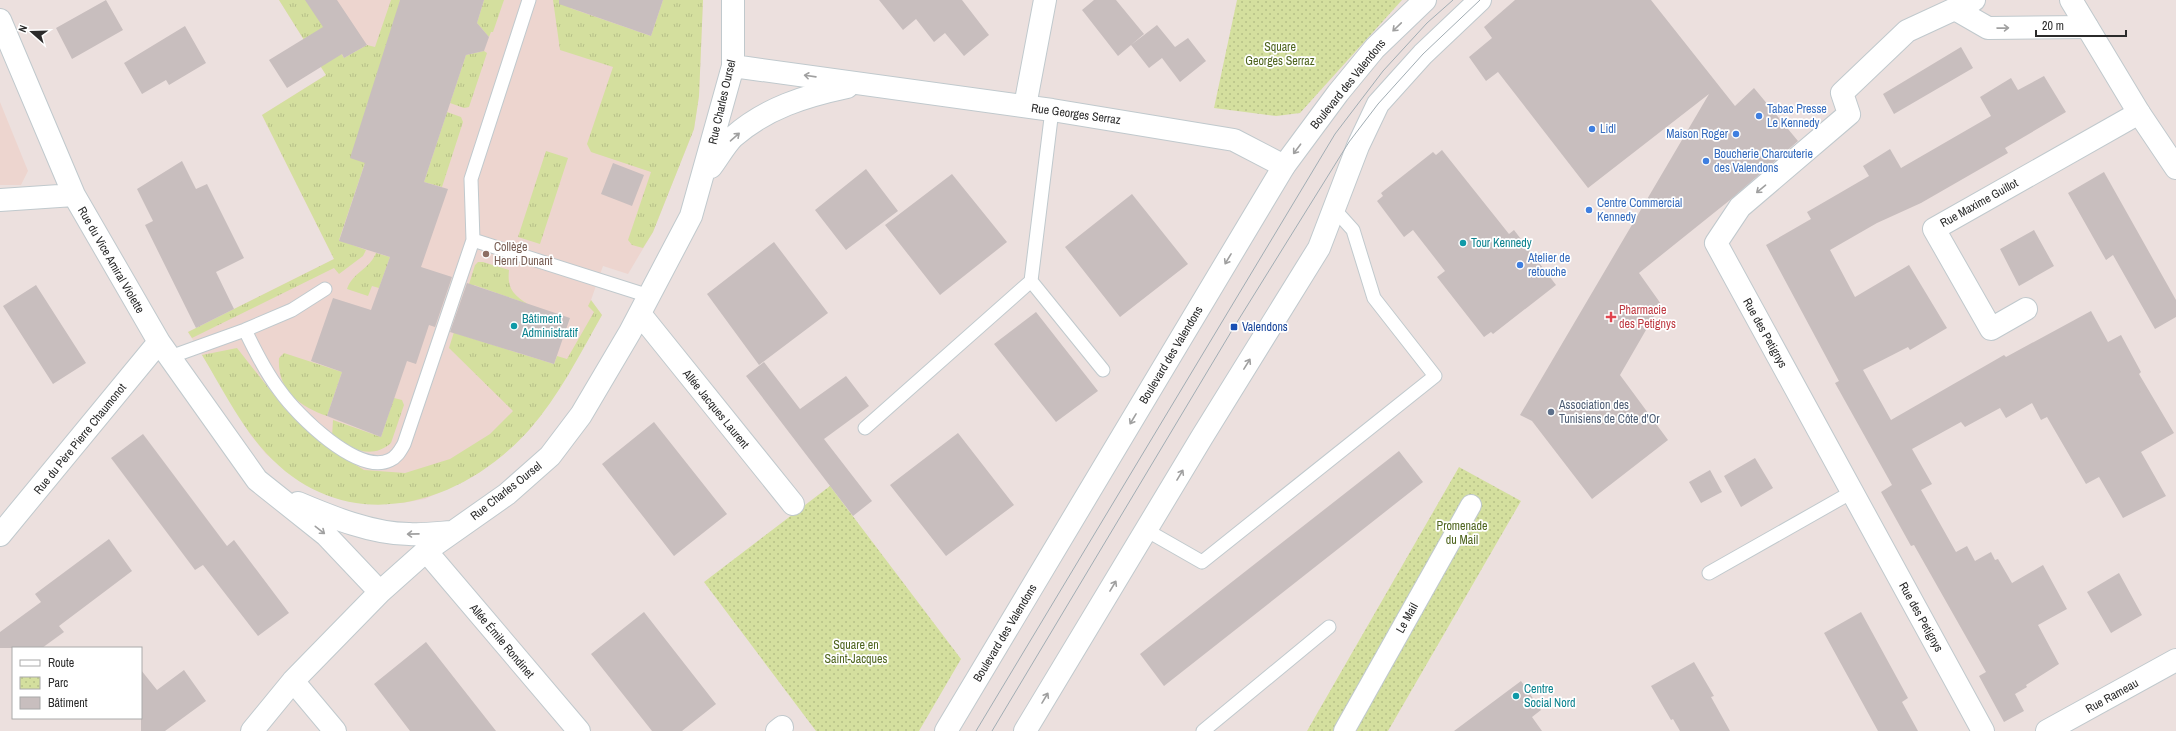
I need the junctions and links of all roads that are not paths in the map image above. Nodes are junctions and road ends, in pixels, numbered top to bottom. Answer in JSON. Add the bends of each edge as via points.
{"nodes":[{"id":1,"x":529,"y":0,"type":"edge"},
{"id":2,"x":733,"y":0,"type":"edge"},
{"id":3,"x":1045,"y":0,"type":"edge"},
{"id":4,"x":1425,"y":0,"type":"edge"},
{"id":5,"x":1480,"y":0,"type":"edge"},
{"id":6,"x":2071,"y":0,"type":"edge"},
{"id":7,"x":1965,"y":4,"type":"edge"},
{"id":8,"x":0,"y":20,"type":"edge"},
{"id":9,"x":2087,"y":27,"type":"junction"},
{"id":10,"x":733,"y":66,"type":"junction"},
{"id":11,"x":862,"y":84,"type":"junction"},
{"id":12,"x":1025,"y":106,"type":"junction"},
{"id":13,"x":1052,"y":110,"type":"junction"},
{"id":14,"x":2139,"y":113,"type":"junction"},
{"id":15,"x":762,"y":117,"type":"joint"},
{"id":16,"x":1284,"y":166,"type":"junction"},
{"id":17,"x":2176,"y":168,"type":"edge"},
{"id":18,"x":703,"y":179,"type":"junction"},
{"id":19,"x":74,"y":195,"type":"junction"},
{"id":20,"x":0,"y":200,"type":"edge"},
{"id":21,"x":1334,"y":210,"type":"junction"},
{"id":22,"x":473,"y":240,"type":"junction"},
{"id":23,"x":1031,"y":281,"type":"junction"},
{"id":24,"x":325,"y":288,"type":"dead end"},
{"id":25,"x":644,"y":305,"type":"junction"},
{"id":26,"x":2026,"y":310,"type":"dead end"},
{"id":27,"x":245,"y":330,"type":"junction"},
{"id":28,"x":165,"y":350,"type":"junction"},
{"id":29,"x":1103,"y":370,"type":"dead end"},
{"id":30,"x":865,"y":428,"type":"dead end"},
{"id":31,"x":257,"y":480,"type":"junction"},
{"id":32,"x":1852,"y":492,"type":"junction"},
{"id":33,"x":793,"y":504,"type":"dead end"},
{"id":34,"x":1471,"y":504,"type":"dead end"},
{"id":35,"x":1146,"y":530,"type":"junction"},
{"id":36,"x":452,"y":532,"type":"junction"},
{"id":37,"x":0,"y":535,"type":"edge"},
{"id":38,"x":426,"y":551,"type":"junction"},
{"id":39,"x":1709,"y":573,"type":"dead end"},
{"id":40,"x":380,"y":592,"type":"junction"},
{"id":41,"x":1329,"y":627,"type":"dead end"},
{"id":42,"x":2176,"y":660,"type":"edge"},
{"id":43,"x":293,"y":681,"type":"junction"},
{"id":44,"x":252,"y":731,"type":"edge"},
{"id":45,"x":335,"y":731,"type":"edge"},
{"id":46,"x":579,"y":731,"type":"edge"},
{"id":47,"x":946,"y":731,"type":"edge"},
{"id":48,"x":1025,"y":731,"type":"edge"},
{"id":49,"x":1203,"y":731,"type":"edge"},
{"id":50,"x":1344,"y":731,"type":"edge"},
{"id":51,"x":1983,"y":731,"type":"edge"},
{"id":52,"x":2047,"y":731,"type":"edge"}],
"edges":[{"from":1,"to":22,"type":"lane","via":[[471,179]]},
{"from":2,"to":10,"type":"street","name":"Rue Charles Oursel"},
{"from":3,"to":12,"type":"street"},
{"from":4,"to":16,"type":"street","name":"Boulevard des Valendons","one_way":true,"via":[[1375,48]]},
{"from":5,"to":21,"type":"street","via":[[1423,54],[1378,104],[1358,146]]},
{"from":6,"to":9,"type":"street"},
{"from":7,"to":9,"type":"street","name":"Rue des Petignys","one_way":true,"via":[[1988,28]]},
{"from":7,"to":32,"type":"street","name":"Rue des Petignys","one_way":true,"via":[[1907,31],[1842,93],[1849,114],[1740,207],[1716,243]]},
{"from":8,"to":19,"type":"street","name":"Rue du Vice Amiral Violette"},
{"from":9,"to":14,"type":"street"},
{"from":11,"to":10,"type":"street","name":"Rue Georges Serraz","one_way":true},
{"from":10,"to":18,"type":"street","name":"Rue Charles Oursel"},
{"from":11,"to":12,"type":"street","name":"Rue Georges Serraz"},
{"from":11,"to":15,"type":"street","name":"Rue Georges Serraz","via":[[818,93],[788,103]]},
{"from":12,"to":13,"type":"street","name":"Rue Georges Serraz"},
{"from":13,"to":16,"type":"street","name":"Rue Georges Serraz","via":[[1234,140]]},
{"from":13,"to":23,"type":"lane"},
{"from":14,"to":17,"type":"street"},
{"from":14,"to":26,"type":"street","name":"Rue Maxime Guillot","via":[[1934,229],[1991,329]]},
{"from":18,"to":15,"type":"street","name":"Rue Charles Oursel","one_way":true,"via":[[732,138]]},
{"from":16,"to":47,"type":"street","name":"Boulevard des Valendons","one_way":true},
{"from":18,"to":25,"type":"street","name":"Rue Charles Oursel","via":[[691,216]]},
{"from":19,"to":20,"type":"street"},
{"from":19,"to":28,"type":"street","name":"Rue du Vice Amiral Violette"},
{"from":35,"to":21,"type":"street","one_way":true,"via":[[1319,248]]},
{"from":21,"to":35,"type":"lane","via":[[1353,230],[1374,298],[1435,376],[1202,562]]},
{"from":22,"to":25,"type":"lane"},
{"from":22,"to":27,"type":"lane","via":[[404,444],[397,456],[389,461],[362,460],[331,443],[280,391]]},
{"from":23,"to":29,"type":"lane"},
{"from":23,"to":30,"type":"lane"},
{"from":24,"to":27,"type":"lane","via":[[292,310]]},
{"from":25,"to":33,"type":"street","name":"Allée Jacques Laurent"},
{"from":25,"to":36,"type":"street","name":"Rue Charles Oursel","via":[[581,415],[550,456],[506,494]]},
{"from":27,"to":28,"type":"lane"},
{"from":28,"to":31,"type":"street","name":"Rue du Vice Amiral Violette"},
{"from":28,"to":37,"type":"street","name":"Rue du Père Pierre Chaumonot"},
{"from":36,"to":31,"type":"street","name":"Rue du Vice Amiral Violette","one_way":true,"via":[[408,534],[336,519],[285,497]]},
{"from":31,"to":40,"type":"street","name":"Rue du Vice Amiral Violette","one_way":true,"via":[[326,535]]},
{"from":32,"to":39,"type":"lane"},
{"from":32,"to":51,"type":"street","name":"Rue des Petignys"},
{"from":34,"to":50,"type":"street","name":"Le Mail"},
{"from":48,"to":35,"type":"street","one_way":true},
{"from":36,"to":38,"type":"street","name":"Rue Charles Oursel"},
{"from":38,"to":40,"type":"street","name":"Rue Charles Oursel"},
{"from":38,"to":46,"type":"street","name":"Allée Émile Rondinet"},
{"from":40,"to":43,"type":"street","name":"Rue Charles Oursel"},
{"from":41,"to":49,"type":"lane"},
{"from":42,"to":52,"type":"street","name":"Rue Rameau"},
{"from":43,"to":44,"type":"street","name":"Rue Charles Oursel"},
{"from":43,"to":45,"type":"street"}]}
